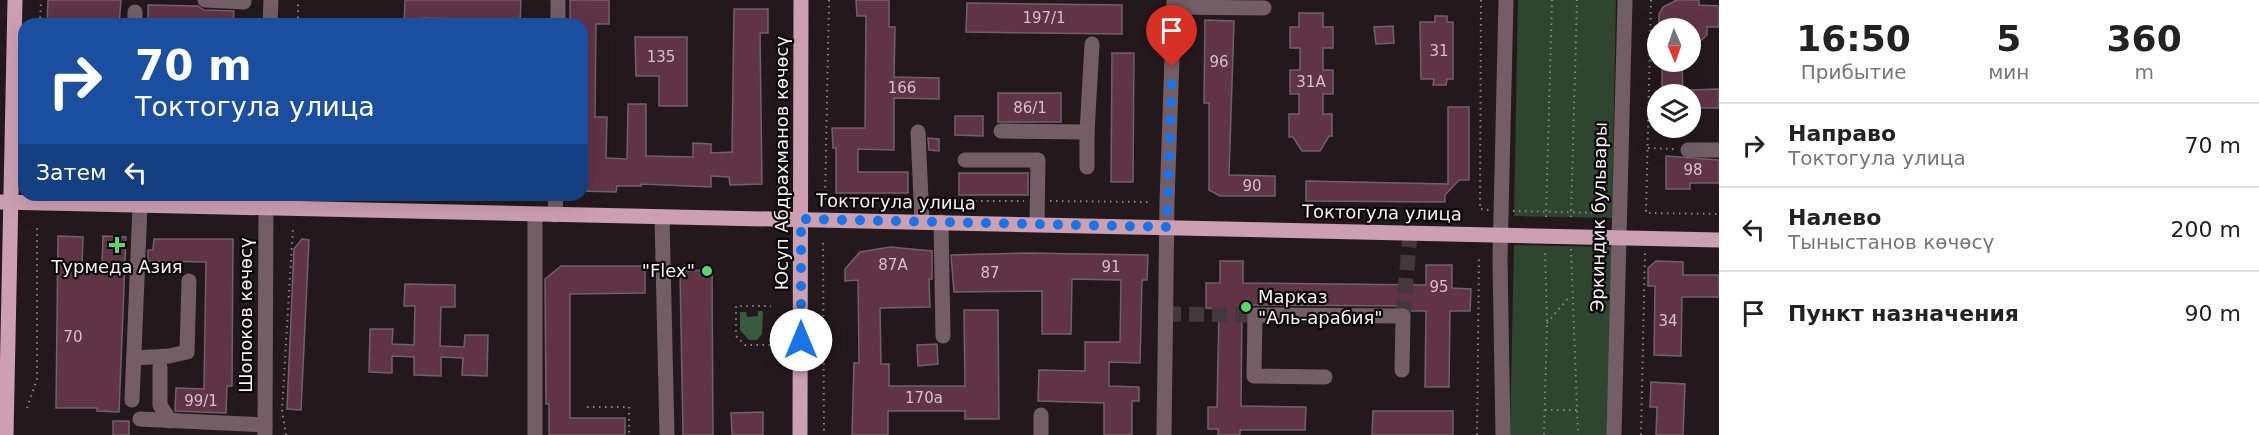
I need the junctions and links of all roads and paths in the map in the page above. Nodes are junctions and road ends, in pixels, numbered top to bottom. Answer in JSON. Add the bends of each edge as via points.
{"nodes":[{"id":1,"x":15,"y":0,"type":"edge"},
{"id":2,"x":41,"y":0,"type":"edge"},
{"id":3,"x":205,"y":0,"type":"edge"},
{"id":4,"x":271,"y":0,"type":"edge"},
{"id":5,"x":298,"y":0,"type":"edge"},
{"id":6,"x":558,"y":0,"type":"edge"},
{"id":7,"x":801,"y":0,"type":"edge"},
{"id":8,"x":829,"y":0,"type":"edge"},
{"id":9,"x":1481,"y":0,"type":"edge"},
{"id":10,"x":1506,"y":0,"type":"edge"},
{"id":11,"x":1552,"y":0,"type":"edge"},
{"id":12,"x":1577,"y":0,"type":"edge"},
{"id":13,"x":1625,"y":0,"type":"edge"},
{"id":14,"x":1651,"y":0,"type":"edge"},
{"id":15,"x":244,"y":2,"type":"dead end"},
{"id":16,"x":1174,"y":4,"type":"edge"},
{"id":17,"x":1264,"y":8,"type":"dead end"},
{"id":18,"x":40,"y":18,"type":"edge"},
{"id":19,"x":270,"y":18,"type":"edge"},
{"id":20,"x":298,"y":18,"type":"edge"},
{"id":21,"x":558,"y":18,"type":"edge"},
{"id":22,"x":1092,"y":44,"type":"dead end"},
{"id":23,"x":18,"y":121,"type":"edge"},
{"id":24,"x":1001,"y":131,"type":"dead end"},
{"id":25,"x":918,"y":132,"type":"dead end"},
{"id":26,"x":1088,"y":132,"type":"junction"},
{"id":27,"x":1648,"y":148,"type":"junction"},
{"id":28,"x":1688,"y":150,"type":"joint"},
{"id":29,"x":1719,"y":150,"type":"edge"},
{"id":30,"x":965,"y":160,"type":"dead end"},
{"id":31,"x":1087,"y":167,"type":"dead end"},
{"id":32,"x":556,"y":201,"type":"edge"},
{"id":33,"x":920,"y":201,"type":"junction"},
{"id":34,"x":1038,"y":201,"type":"junction"},
{"id":35,"x":5,"y":202,"type":"edge"},
{"id":36,"x":266,"y":202,"type":"edge"},
{"id":37,"x":1150,"y":202,"type":"dead end"},
{"id":38,"x":141,"y":206,"type":"junction"},
{"id":39,"x":1501,"y":211,"type":"junction"},
{"id":40,"x":1545,"y":212,"type":"junction"},
{"id":41,"x":1571,"y":213,"type":"junction"},
{"id":42,"x":1606,"y":213,"type":"dead end"},
{"id":43,"x":535,"y":214,"type":"junction"},
{"id":44,"x":1719,"y":214,"type":"edge"},
{"id":45,"x":555,"y":215,"type":"junction"},
{"id":46,"x":662,"y":217,"type":"junction"},
{"id":47,"x":1546,"y":217,"type":"dead end"},
{"id":48,"x":1571,"y":218,"type":"dead end"},
{"id":49,"x":801,"y":219,"type":"junction"},
{"id":50,"x":922,"y":222,"type":"junction"},
{"id":51,"x":941,"y":222,"type":"junction"},
{"id":52,"x":1037,"y":224,"type":"junction"},
{"id":53,"x":37,"y":226,"type":"dead end"},
{"id":54,"x":293,"y":227,"type":"dead end"},
{"id":55,"x":1167,"y":227,"type":"junction"},
{"id":56,"x":1501,"y":235,"type":"junction"},
{"id":57,"x":1618,"y":238,"type":"junction"},
{"id":58,"x":1719,"y":240,"type":"edge"},
{"id":59,"x":823,"y":243,"type":"dead end"},
{"id":60,"x":1571,"y":246,"type":"dead end"},
{"id":61,"x":1545,"y":249,"type":"dead end"},
{"id":62,"x":1645,"y":251,"type":"dead end"},
{"id":63,"x":1479,"y":257,"type":"dead end"},
{"id":64,"x":189,"y":281,"type":"dead end"},
{"id":65,"x":1570,"y":295,"type":"junction"},
{"id":66,"x":771,"y":306,"type":"dead end"},
{"id":67,"x":1547,"y":323,"type":"junction"},
{"id":68,"x":943,"y":336,"type":"dead end"},
{"id":69,"x":770,"y":345,"type":"dead end"},
{"id":70,"x":134,"y":358,"type":"junction"},
{"id":71,"x":160,"y":367,"type":"dead end"},
{"id":72,"x":1402,"y":370,"type":"dead end"},
{"id":73,"x":1325,"y":377,"type":"dead end"},
{"id":74,"x":132,"y":400,"type":"dead end"},
{"id":75,"x":587,"y":407,"type":"dead end"},
{"id":76,"x":27,"y":408,"type":"dead end"},
{"id":77,"x":1545,"y":410,"type":"junction"},
{"id":78,"x":1579,"y":410,"type":"junction"},
{"id":79,"x":1041,"y":414,"type":"dead end"},
{"id":80,"x":140,"y":419,"type":"dead end"},
{"id":81,"x":170,"y":421,"type":"junction"},
{"id":82,"x":265,"y":430,"type":"edge"},
{"id":83,"x":6,"y":435,"type":"edge"},
{"id":84,"x":286,"y":435,"type":"edge"},
{"id":85,"x":535,"y":435,"type":"edge"},
{"id":86,"x":629,"y":435,"type":"edge"},
{"id":87,"x":667,"y":435,"type":"edge"},
{"id":88,"x":800,"y":435,"type":"edge"},
{"id":89,"x":824,"y":435,"type":"edge"},
{"id":90,"x":1041,"y":435,"type":"edge"},
{"id":91,"x":1164,"y":435,"type":"edge"},
{"id":92,"x":1477,"y":435,"type":"edge"},
{"id":93,"x":1503,"y":435,"type":"edge"},
{"id":94,"x":1544,"y":435,"type":"edge"},
{"id":95,"x":1578,"y":435,"type":"edge"},
{"id":96,"x":1614,"y":435,"type":"edge"},
{"id":97,"x":1641,"y":435,"type":"edge"}],
"edges":[{"from":1,"to":23,"type":"main road"},
{"from":2,"to":18,"type":"path"},
{"from":3,"to":15,"type":"street"},
{"from":4,"to":19,"type":"street"},
{"from":5,"to":20,"type":"path"},
{"from":6,"to":21,"type":"street"},
{"from":7,"to":49,"type":"main road","name":"Юсуп Абдрахманов көчөсү"},
{"from":8,"to":33,"type":"path","via":[[825,200]]},
{"from":9,"to":39,"type":"path","via":[[1480,209]]},
{"from":10,"to":39,"type":"street"},
{"from":11,"to":40,"type":"path"},
{"from":12,"to":41,"type":"path"},
{"from":13,"to":57,"type":"street","name":"Эркиндик бульвары"},
{"from":14,"to":27,"type":"path"},
{"from":16,"to":17,"type":"street"},
{"from":16,"to":55,"type":"street"},
{"from":22,"to":26,"type":"street"},
{"from":23,"to":35,"type":"main road"},
{"from":24,"to":26,"type":"street"},
{"from":25,"to":33,"type":"street"},
{"from":26,"to":31,"type":"street"},
{"from":27,"to":28,"type":"path"},
{"from":27,"to":44,"type":"path","via":[[1646,213]]},
{"from":28,"to":29,"type":"street"},
{"from":30,"to":34,"type":"street","via":[[1038,160]]},
{"from":32,"to":45,"type":"street"},
{"from":33,"to":34,"type":"path"},
{"from":33,"to":50,"type":"street"},
{"from":34,"to":37,"type":"path"},
{"from":34,"to":52,"type":"street"},
{"from":35,"to":38,"type":"main road","name":"Токтогула улица"},
{"from":35,"to":83,"type":"main road"},
{"from":36,"to":38,"type":"main road","name":"Токтогула улица"},
{"from":36,"to":43,"type":"main road","name":"Токтогула улица"},
{"from":36,"to":82,"type":"street","name":"Шопоков көчөсү"},
{"from":38,"to":70,"type":"street"},
{"from":39,"to":40,"type":"path"},
{"from":39,"to":56,"type":"street"},
{"from":40,"to":41,"type":"path"},
{"from":40,"to":47,"type":"path"},
{"from":41,"to":42,"type":"path"},
{"from":41,"to":48,"type":"path"},
{"from":43,"to":45,"type":"main road","name":"Токтогула улица"},
{"from":43,"to":85,"type":"street"},
{"from":45,"to":46,"type":"main road","name":"Токтогула улица"},
{"from":46,"to":49,"type":"main road","name":"Токтогула улица"},
{"from":46,"to":87,"type":"street"},
{"from":49,"to":50,"type":"main road","name":"Токтогула улица"},
{"from":49,"to":88,"type":"main road","name":"Юсуп Абдрахманов көчөсү"},
{"from":50,"to":51,"type":"main road","name":"Токтогула улица"},
{"from":51,"to":52,"type":"main road","name":"Токтогула улица"},
{"from":51,"to":68,"type":"street"},
{"from":52,"to":55,"type":"main road","name":"Токтогула улица"},
{"from":53,"to":76,"type":"path","via":[[37,379]]},
{"from":54,"to":84,"type":"path","via":[[282,410]]},
{"from":55,"to":56,"type":"main road","name":"Токтогула улица"},
{"from":55,"to":91,"type":"street"},
{"from":56,"to":57,"type":"main road","name":"Токтогула улица"},
{"from":56,"to":93,"type":"street"},
{"from":57,"to":58,"type":"main road","name":"Токтогула улица"},
{"from":57,"to":96,"type":"street","name":"Эркиндик бульвары"},
{"from":59,"to":89,"type":"path"},
{"from":60,"to":65,"type":"path"},
{"from":61,"to":67,"type":"path"},
{"from":62,"to":97,"type":"path"},
{"from":63,"to":92,"type":"path"},
{"from":64,"to":70,"type":"street","via":[[188,352]]},
{"from":65,"to":67,"type":"path"},
{"from":65,"to":78,"type":"path"},
{"from":66,"to":69,"type":"path","via":[[736,306],[736,336],[746,345]]},
{"from":67,"to":77,"type":"path"},
{"from":70,"to":74,"type":"street"},
{"from":71,"to":81,"type":"street","via":[[160,405]]},
{"from":72,"to":73,"type":"street","via":[[1403,316],[1255,315],[1254,376]]},
{"from":75,"to":86,"type":"path","via":[[629,407]]},
{"from":77,"to":78,"type":"path"},
{"from":77,"to":94,"type":"path"},
{"from":78,"to":95,"type":"path"},
{"from":79,"to":90,"type":"street"},
{"from":80,"to":81,"type":"street"},
{"from":81,"to":82,"type":"street"}]}
